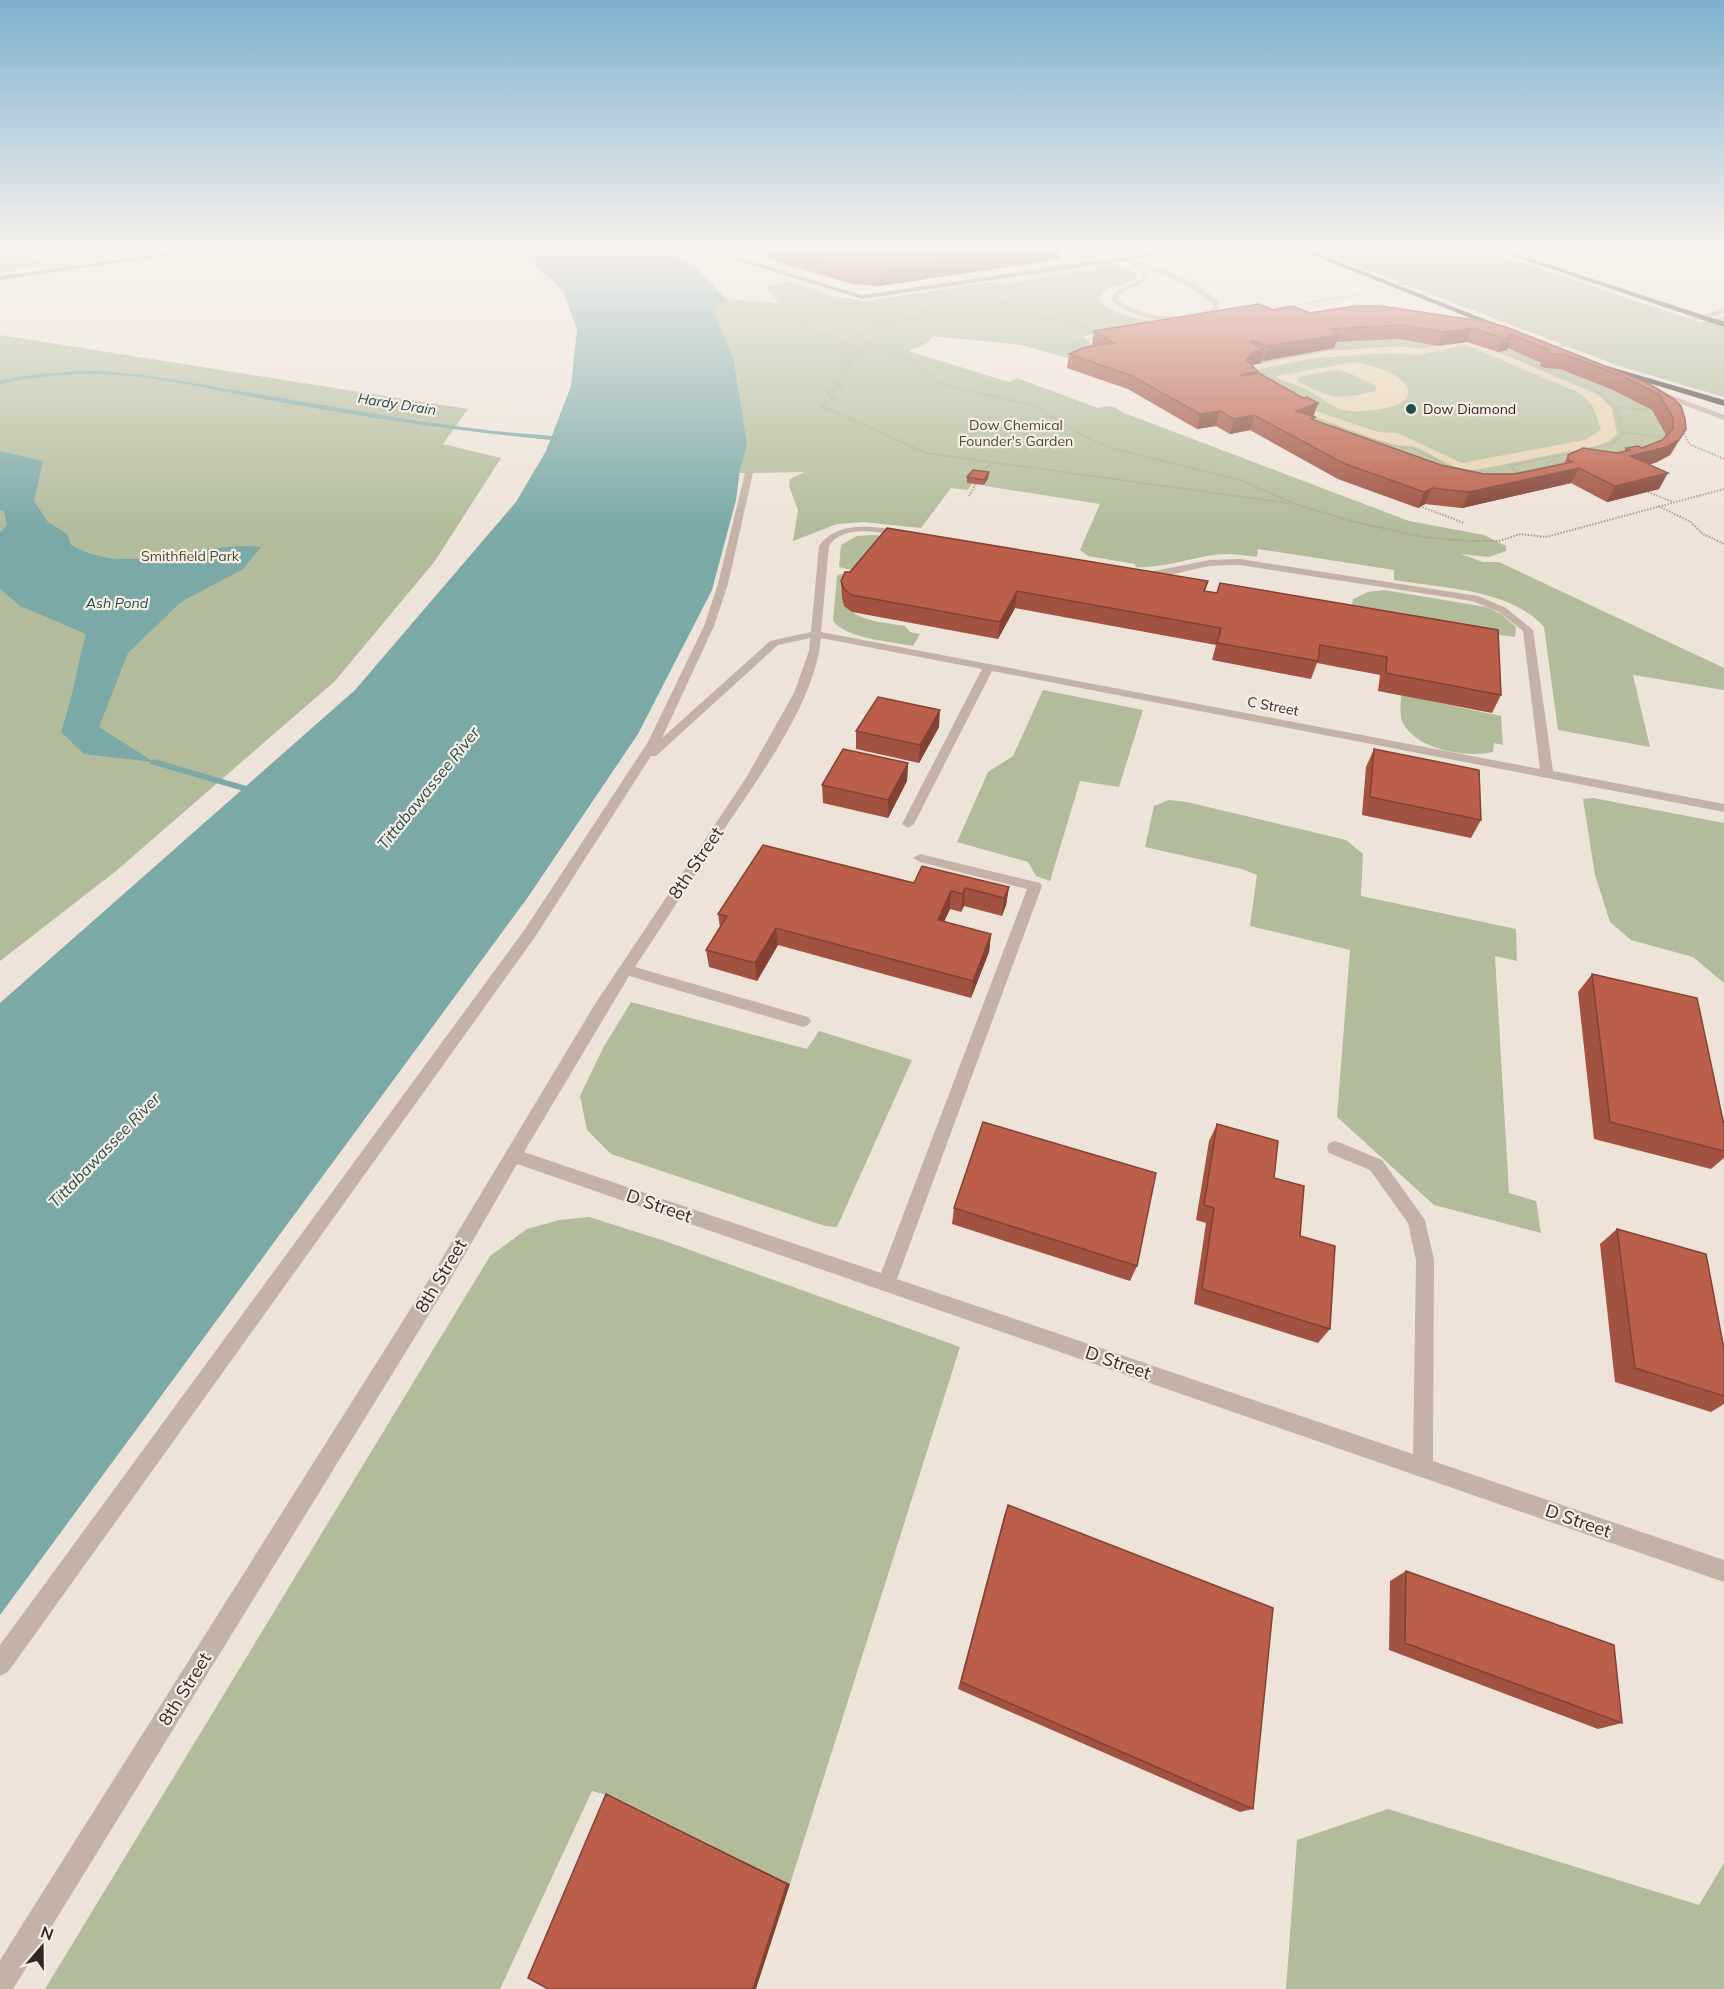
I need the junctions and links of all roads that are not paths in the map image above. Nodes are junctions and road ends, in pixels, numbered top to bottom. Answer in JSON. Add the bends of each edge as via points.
{"nodes":[{"id":1,"x":1578,"y":342,"type":"edge"},
{"id":2,"x":1541,"y":343,"type":"edge"},
{"id":3,"x":1551,"y":347,"type":"junction"},
{"id":4,"x":1575,"y":357,"type":"junction"},
{"id":5,"x":1724,"y":403,"type":"edge"},
{"id":6,"x":1724,"y":418,"type":"edge"},
{"id":7,"x":749,"y":473,"type":"dead end"},
{"id":8,"x":915,"y":536,"type":"edge"},
{"id":9,"x":1134,"y":572,"type":"edge"},
{"id":10,"x":816,"y":634,"type":"junction"},
{"id":11,"x":988,"y":668,"type":"junction"},
{"id":12,"x":640,"y":764,"type":"junction"},
{"id":13,"x":1547,"y":774,"type":"junction"},
{"id":14,"x":1724,"y":808,"type":"edge"},
{"id":15,"x":908,"y":824,"type":"dead end"},
{"id":16,"x":920,"y":858,"type":"dead end"},
{"id":17,"x":625,"y":970,"type":"junction"},
{"id":18,"x":803,"y":1021,"type":"dead end"},
{"id":19,"x":1335,"y":1148,"type":"dead end"},
{"id":20,"x":513,"y":1155,"type":"junction"},
{"id":21,"x":886,"y":1284,"type":"junction"},
{"id":22,"x":1423,"y":1468,"type":"junction"},
{"id":23,"x":1724,"y":1571,"type":"edge"},
{"id":24,"x":0,"y":1664,"type":"edge"},
{"id":25,"x":0,"y":1985,"type":"edge"}],
"edges":[{"from":1,"to":3,"type":"street"},
{"from":2,"to":3,"type":"highway"},
{"from":3,"to":4,"type":"highway"},
{"from":4,"to":5,"type":"highway"},
{"from":4,"to":6,"type":"street"},
{"from":7,"to":12,"type":"street","via":[[723,584],[708,626]]},
{"from":8,"to":10,"type":"street","name":"8th Street","via":[[858,529],[826,539]]},
{"from":9,"to":13,"type":"street","via":[[1154,574],[1210,563],[1240,562],[1474,598],[1498,606],[1528,630]]},
{"from":10,"to":11,"type":"street","name":"C Street"},
{"from":10,"to":12,"type":"street","via":[[774,643]]},
{"from":10,"to":17,"type":"street","name":"8th Street","via":[[808,670],[785,722]]},
{"from":11,"to":13,"type":"street","name":"C Street"},
{"from":11,"to":15,"type":"street"},
{"from":12,"to":24,"type":"street","via":[[530,933]]},
{"from":13,"to":14,"type":"street","name":"C Street"},
{"from":16,"to":21,"type":"street","via":[[1035,886]]},
{"from":17,"to":18,"type":"street"},
{"from":17,"to":20,"type":"street","name":"8th Street"},
{"from":19,"to":22,"type":"street","via":[[1376,1165],[1416,1220],[1425,1260]]},
{"from":20,"to":21,"type":"street","name":"D Street"},
{"from":20,"to":25,"type":"street","name":"8th Street","via":[[436,1286]]},
{"from":21,"to":22,"type":"street","name":"D Street"},
{"from":22,"to":23,"type":"street","name":"D Street"}]}
